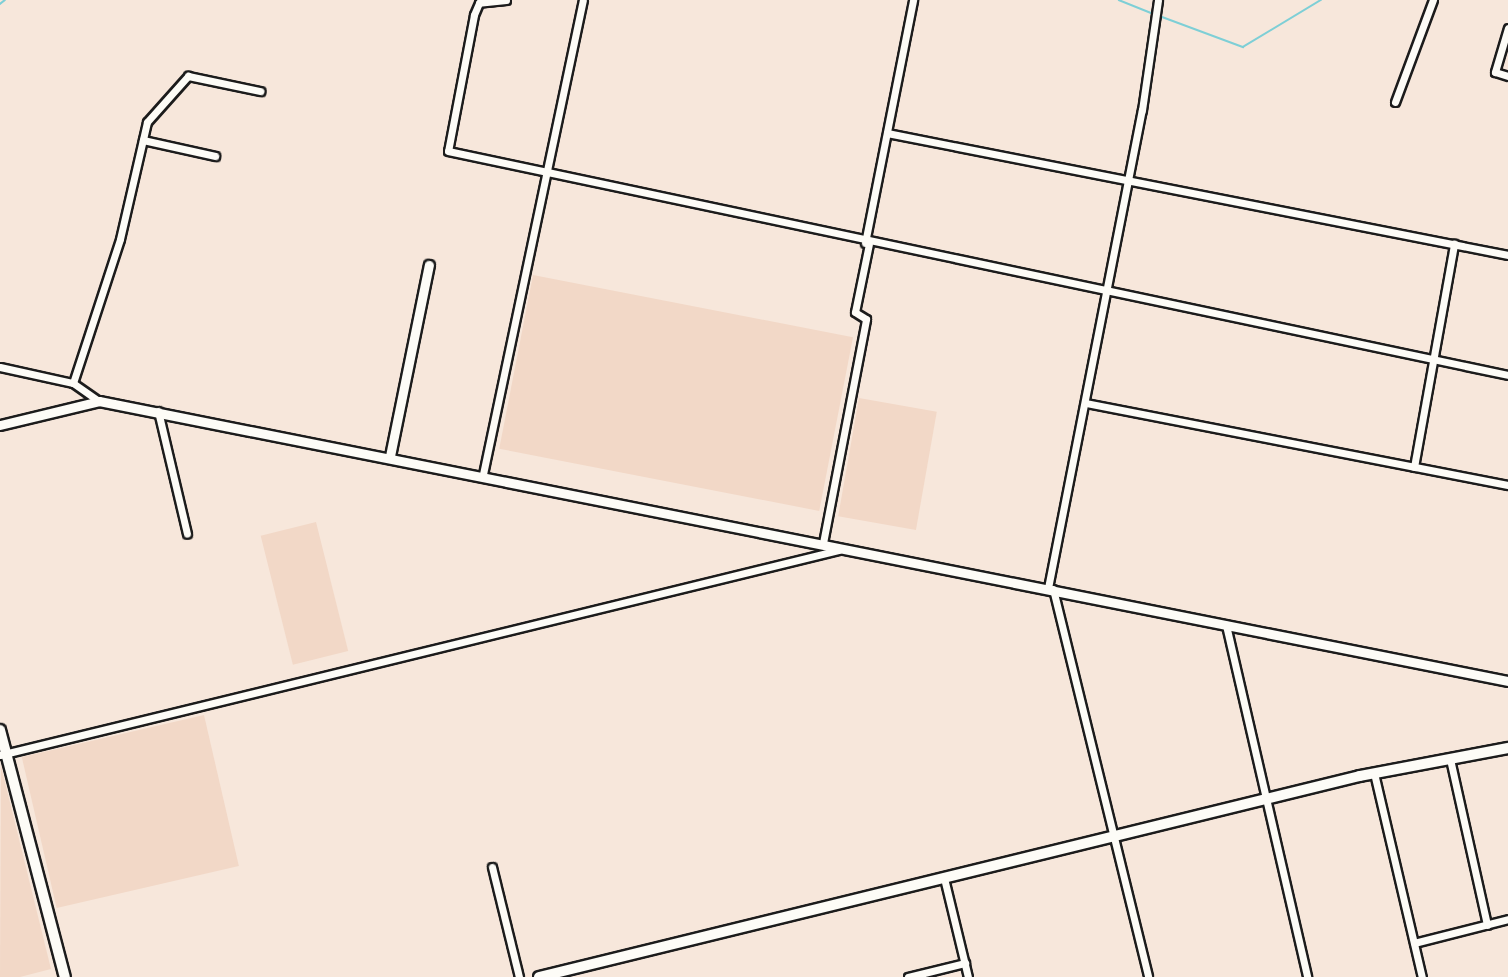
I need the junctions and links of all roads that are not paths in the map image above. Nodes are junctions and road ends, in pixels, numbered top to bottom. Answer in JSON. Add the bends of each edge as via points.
{"nodes":[{"id":1,"x":506,"y":0,"type":"edge"},
{"id":2,"x":583,"y":0,"type":"edge"},
{"id":3,"x":913,"y":0,"type":"edge"},
{"id":4,"x":1158,"y":0,"type":"edge"},
{"id":5,"x":1433,"y":0,"type":"edge"},
{"id":6,"x":1508,"y":28,"type":"edge"},
{"id":7,"x":1508,"y":76,"type":"edge"},
{"id":8,"x":260,"y":92,"type":"dead end"},
{"id":9,"x":1395,"y":102,"type":"dead end"},
{"id":10,"x":887,"y":133,"type":"junction"},
{"id":11,"x":143,"y":140,"type":"junction"},
{"id":12,"x":215,"y":156,"type":"dead end"},
{"id":13,"x":544,"y":175,"type":"junction"},
{"id":14,"x":1129,"y":180,"type":"junction"},
{"id":15,"x":867,"y":244,"type":"junction"},
{"id":16,"x":1454,"y":244,"type":"junction"},
{"id":17,"x":1508,"y":255,"type":"edge"},
{"id":18,"x":429,"y":265,"type":"dead end"},
{"id":19,"x":1107,"y":293,"type":"junction"},
{"id":20,"x":1433,"y":360,"type":"junction"},
{"id":21,"x":0,"y":367,"type":"edge"},
{"id":22,"x":1508,"y":375,"type":"edge"},
{"id":23,"x":73,"y":383,"type":"junction"},
{"id":24,"x":99,"y":401,"type":"junction"},
{"id":25,"x":1086,"y":403,"type":"junction"},
{"id":26,"x":158,"y":411,"type":"junction"},
{"id":27,"x":0,"y":425,"type":"edge"},
{"id":28,"x":390,"y":456,"type":"junction"},
{"id":29,"x":1414,"y":467,"type":"junction"},
{"id":30,"x":483,"y":474,"type":"junction"},
{"id":31,"x":1508,"y":485,"type":"edge"},
{"id":32,"x":187,"y":534,"type":"dead end"},
{"id":33,"x":823,"y":543,"type":"junction"},
{"id":34,"x":848,"y":548,"type":"junction"},
{"id":35,"x":1050,"y":588,"type":"junction"},
{"id":36,"x":1226,"y":625,"type":"junction"},
{"id":37,"x":1508,"y":681,"type":"edge"},
{"id":38,"x":0,"y":730,"type":"edge"},
{"id":39,"x":1508,"y":748,"type":"edge"},
{"id":40,"x":3,"y":755,"type":"edge"},
{"id":41,"x":1450,"y":759,"type":"junction"},
{"id":42,"x":1374,"y":773,"type":"junction"},
{"id":43,"x":1266,"y":800,"type":"junction"},
{"id":44,"x":1114,"y":837,"type":"junction"},
{"id":45,"x":492,"y":867,"type":"dead end"},
{"id":46,"x":944,"y":879,"type":"junction"},
{"id":47,"x":1508,"y":919,"type":"edge"},
{"id":48,"x":1487,"y":924,"type":"junction"},
{"id":49,"x":1414,"y":943,"type":"junction"},
{"id":50,"x":965,"y":963,"type":"junction"},
{"id":51,"x":557,"y":975,"type":"edge"},
{"id":52,"x":65,"y":977,"type":"edge"},
{"id":53,"x":519,"y":977,"type":"edge"},
{"id":54,"x":539,"y":977,"type":"edge"},
{"id":55,"x":908,"y":977,"type":"edge"},
{"id":56,"x":968,"y":977,"type":"edge"},
{"id":57,"x":1148,"y":977,"type":"edge"},
{"id":58,"x":1307,"y":977,"type":"edge"},
{"id":59,"x":1422,"y":977,"type":"edge"}],
"edges":[{"from":1,"to":13,"type":"street","via":[[479,3],[474,15],[448,151]]},
{"from":2,"to":13,"type":"street"},
{"from":3,"to":10,"type":"street"},
{"from":4,"to":14,"type":"street"},
{"from":5,"to":9,"type":"street"},
{"from":6,"to":7,"type":"street","via":[[1495,72]]},
{"from":8,"to":11,"type":"street","via":[[188,76],[147,122]]},
{"from":10,"to":14,"type":"street"},
{"from":10,"to":15,"type":"street"},
{"from":11,"to":12,"type":"street"},
{"from":11,"to":23,"type":"street","via":[[120,239]]},
{"from":13,"to":15,"type":"street"},
{"from":13,"to":30,"type":"street"},
{"from":14,"to":16,"type":"street"},
{"from":14,"to":19,"type":"street"},
{"from":15,"to":19,"type":"street"},
{"from":15,"to":33,"type":"street","via":[[855,312],[866,319]]},
{"from":16,"to":17,"type":"street"},
{"from":16,"to":20,"type":"street"},
{"from":18,"to":28,"type":"street"},
{"from":19,"to":20,"type":"street"},
{"from":19,"to":25,"type":"street"},
{"from":20,"to":22,"type":"street"},
{"from":20,"to":29,"type":"street"},
{"from":21,"to":23,"type":"street"},
{"from":23,"to":24,"type":"street"},
{"from":24,"to":26,"type":"street"},
{"from":24,"to":27,"type":"street"},
{"from":25,"to":29,"type":"street"},
{"from":25,"to":35,"type":"street"},
{"from":26,"to":28,"type":"street"},
{"from":26,"to":32,"type":"street"},
{"from":28,"to":30,"type":"street"},
{"from":29,"to":31,"type":"street"},
{"from":30,"to":33,"type":"street"},
{"from":33,"to":34,"type":"street"},
{"from":34,"to":35,"type":"street"},
{"from":34,"to":40,"type":"street"},
{"from":35,"to":36,"type":"street"},
{"from":35,"to":44,"type":"street"},
{"from":36,"to":37,"type":"street"},
{"from":36,"to":43,"type":"street"},
{"from":38,"to":40,"type":"main road"},
{"from":39,"to":41,"type":"main road"},
{"from":40,"to":52,"type":"main road"},
{"from":41,"to":42,"type":"main road"},
{"from":41,"to":48,"type":"street"},
{"from":42,"to":43,"type":"main road"},
{"from":42,"to":49,"type":"street"},
{"from":43,"to":44,"type":"main road"},
{"from":43,"to":58,"type":"street"},
{"from":44,"to":46,"type":"main road"},
{"from":44,"to":57,"type":"street"},
{"from":45,"to":53,"type":"street"},
{"from":46,"to":50,"type":"street"},
{"from":46,"to":51,"type":"main road"},
{"from":47,"to":48,"type":"street"},
{"from":48,"to":49,"type":"street"},
{"from":49,"to":59,"type":"street"},
{"from":50,"to":55,"type":"street"},
{"from":50,"to":56,"type":"street"},
{"from":51,"to":54,"type":"main road"}]}
